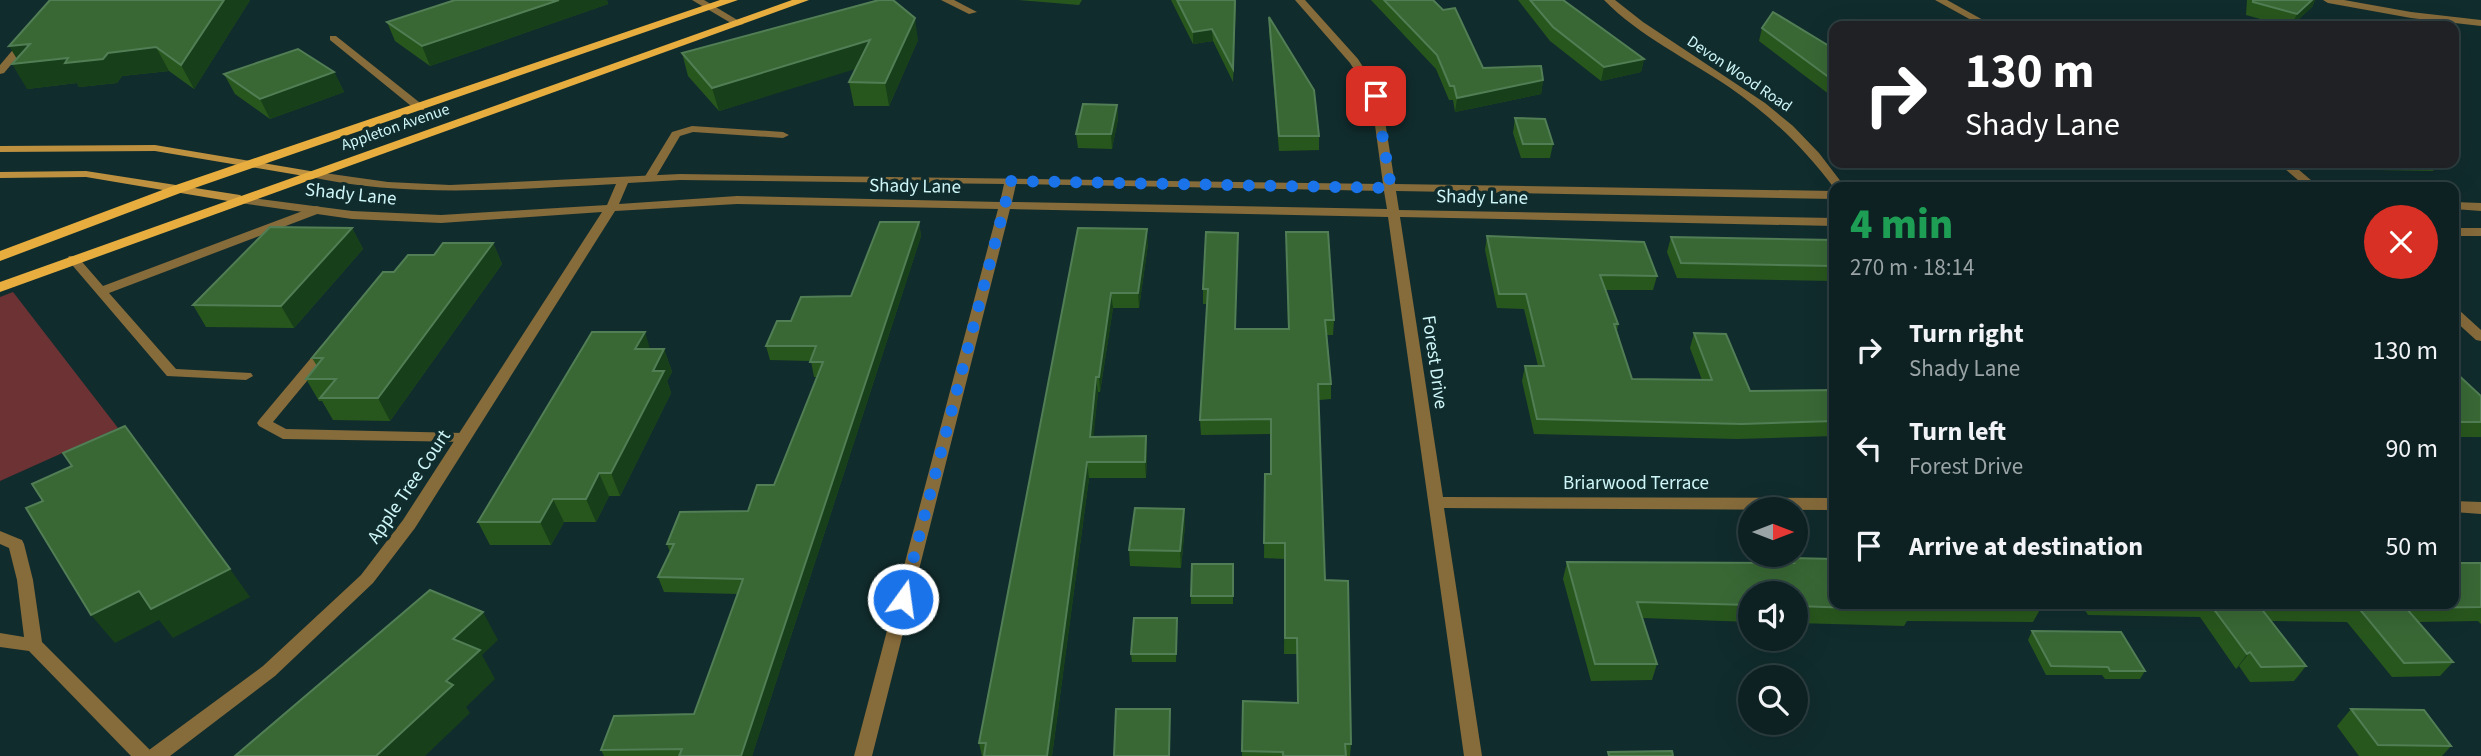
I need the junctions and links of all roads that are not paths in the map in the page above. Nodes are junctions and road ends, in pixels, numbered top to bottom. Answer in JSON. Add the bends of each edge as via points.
{"nodes":[{"id":1,"x":697,"y":0,"type":"edge"},
{"id":2,"x":732,"y":0,"type":"edge"},
{"id":3,"x":803,"y":0,"type":"edge"},
{"id":4,"x":946,"y":0,"type":"edge"},
{"id":5,"x":1300,"y":0,"type":"edge"},
{"id":6,"x":1609,"y":0,"type":"edge"},
{"id":7,"x":1940,"y":0,"type":"edge"},
{"id":8,"x":2328,"y":0,"type":"edge"},
{"id":9,"x":710,"y":8,"type":"junction"},
{"id":10,"x":972,"y":12,"type":"dead end"},
{"id":11,"x":1980,"y":21,"type":"edge"},
{"id":12,"x":2481,"y":23,"type":"edge"},
{"id":13,"x":738,"y":24,"type":"junction"},
{"id":14,"x":35,"y":30,"type":"edge"},
{"id":15,"x":333,"y":38,"type":"dead end"},
{"id":16,"x":0,"y":71,"type":"edge"},
{"id":17,"x":420,"y":108,"type":"junction"},
{"id":18,"x":783,"y":135,"type":"dead end"},
{"id":19,"x":0,"y":149,"type":"edge"},
{"id":20,"x":256,"y":164,"type":"junction"},
{"id":21,"x":2290,"y":168,"type":"edge"},
{"id":22,"x":310,"y":174,"type":"junction"},
{"id":23,"x":0,"y":175,"type":"edge"},
{"id":24,"x":650,"y":178,"type":"junction"},
{"id":25,"x":624,"y":180,"type":"junction"},
{"id":26,"x":1011,"y":181,"type":"junction"},
{"id":27,"x":1835,"y":182,"type":"edge"},
{"id":28,"x":2307,"y":182,"type":"edge"},
{"id":29,"x":1391,"y":188,"type":"junction"},
{"id":30,"x":178,"y":189,"type":"junction"},
{"id":31,"x":1829,"y":195,"type":"edge"},
{"id":32,"x":240,"y":199,"type":"junction"},
{"id":33,"x":1004,"y":206,"type":"junction"},
{"id":34,"x":2459,"y":206,"type":"edge"},
{"id":35,"x":2481,"y":207,"type":"edge"},
{"id":36,"x":611,"y":208,"type":"junction"},
{"id":37,"x":316,"y":210,"type":"junction"},
{"id":38,"x":1395,"y":214,"type":"junction"},
{"id":39,"x":1829,"y":222,"type":"edge"},
{"id":40,"x":2459,"y":232,"type":"edge"},
{"id":41,"x":2481,"y":232,"type":"edge"},
{"id":42,"x":0,"y":256,"type":"edge"},
{"id":43,"x":73,"y":259,"type":"junction"},
{"id":44,"x":0,"y":287,"type":"edge"},
{"id":45,"x":102,"y":291,"type":"junction"},
{"id":46,"x":2459,"y":317,"type":"edge"},
{"id":47,"x":340,"y":332,"type":"edge"},
{"id":48,"x":2481,"y":337,"type":"edge"},
{"id":49,"x":246,"y":376,"type":"dead end"},
{"id":50,"x":464,"y":439,"type":"junction"},
{"id":51,"x":1437,"y":502,"type":"junction"},
{"id":52,"x":1829,"y":504,"type":"edge"},
{"id":53,"x":2459,"y":508,"type":"edge"},
{"id":54,"x":2481,"y":508,"type":"edge"},
{"id":55,"x":0,"y":537,"type":"edge"},
{"id":56,"x":0,"y":640,"type":"edge"},
{"id":57,"x":34,"y":646,"type":"junction"},
{"id":58,"x":143,"y":756,"type":"edge"},
{"id":59,"x":156,"y":756,"type":"edge"},
{"id":60,"x":863,"y":756,"type":"edge"},
{"id":61,"x":1473,"y":756,"type":"edge"}],
"edges":[{"from":1,"to":9,"type":"street"},
{"from":2,"to":9,"type":"main road","name":"Appleton Avenue"},
{"from":3,"to":13,"type":"main road","name":"Appleton Avenue"},
{"from":4,"to":10,"type":"street"},
{"from":5,"to":29,"type":"street","name":"Forest Drive","via":[[1376,96]]},
{"from":6,"to":27,"type":"street","name":"Devon Wood Road","via":[[1774,113],[1799,134]]},
{"from":7,"to":11,"type":"street"},
{"from":8,"to":12,"type":"street"},
{"from":9,"to":13,"type":"street"},
{"from":9,"to":17,"type":"main road","name":"Appleton Avenue"},
{"from":13,"to":22,"type":"main road","name":"Appleton Avenue"},
{"from":14,"to":16,"type":"street"},
{"from":15,"to":17,"type":"street"},
{"from":17,"to":20,"type":"main road","name":"Appleton Avenue"},
{"from":18,"to":24,"type":"street","via":[[692,129],[676,134]]},
{"from":19,"to":20,"type":"street","name":"Shady Lane","via":[[155,148]]},
{"from":20,"to":22,"type":"street","name":"Shady Lane"},
{"from":20,"to":30,"type":"main road","name":"Appleton Avenue"},
{"from":21,"to":28,"type":"street"},
{"from":22,"to":25,"type":"street","name":"Shady Lane","via":[[450,189]]},
{"from":22,"to":32,"type":"main road","name":"Appleton Avenue"},
{"from":23,"to":30,"type":"street","name":"Shady Lane","via":[[86,174]]},
{"from":24,"to":25,"type":"street","name":"Shady Lane"},
{"from":24,"to":26,"type":"street","name":"Shady Lane"},
{"from":25,"to":36,"type":"street","name":"Apple Tree Court"},
{"from":26,"to":29,"type":"street","name":"Shady Lane"},
{"from":26,"to":33,"type":"street"},
{"from":29,"to":31,"type":"street","name":"Shady Lane"},
{"from":29,"to":38,"type":"street","name":"Forest Drive"},
{"from":30,"to":32,"type":"street","name":"Shady Lane"},
{"from":30,"to":42,"type":"main road","name":"Appleton Avenue"},
{"from":32,"to":37,"type":"street","name":"Shady Lane"},
{"from":32,"to":43,"type":"main road","name":"Appleton Avenue"},
{"from":33,"to":36,"type":"street","name":"Shady Lane","via":[[737,201]]},
{"from":33,"to":38,"type":"street","name":"Shady Lane"},
{"from":33,"to":60,"type":"street"},
{"from":34,"to":35,"type":"street"},
{"from":36,"to":37,"type":"street","name":"Shady Lane","via":[[441,219]]},
{"from":36,"to":50,"type":"street","name":"Apple Tree Court"},
{"from":37,"to":45,"type":"street"},
{"from":38,"to":39,"type":"street","name":"Shady Lane"},
{"from":38,"to":51,"type":"street","name":"Forest Drive"},
{"from":40,"to":41,"type":"street"},
{"from":43,"to":44,"type":"main road","name":"Appleton Avenue"},
{"from":43,"to":45,"type":"street"},
{"from":45,"to":49,"type":"street","via":[[172,373]]},
{"from":46,"to":48,"type":"street"},
{"from":47,"to":50,"type":"street","via":[[264,423],[284,434]]},
{"from":50,"to":59,"type":"street","name":"Apple Tree Court","via":[[409,524],[366,579],[269,671]]},
{"from":51,"to":52,"type":"street","name":"Briarwood Terrace"},
{"from":51,"to":61,"type":"street","name":"Forest Drive"},
{"from":53,"to":54,"type":"street"},
{"from":55,"to":57,"type":"street","via":[[16,544]]},
{"from":56,"to":57,"type":"street"},
{"from":57,"to":58,"type":"street"}]}
